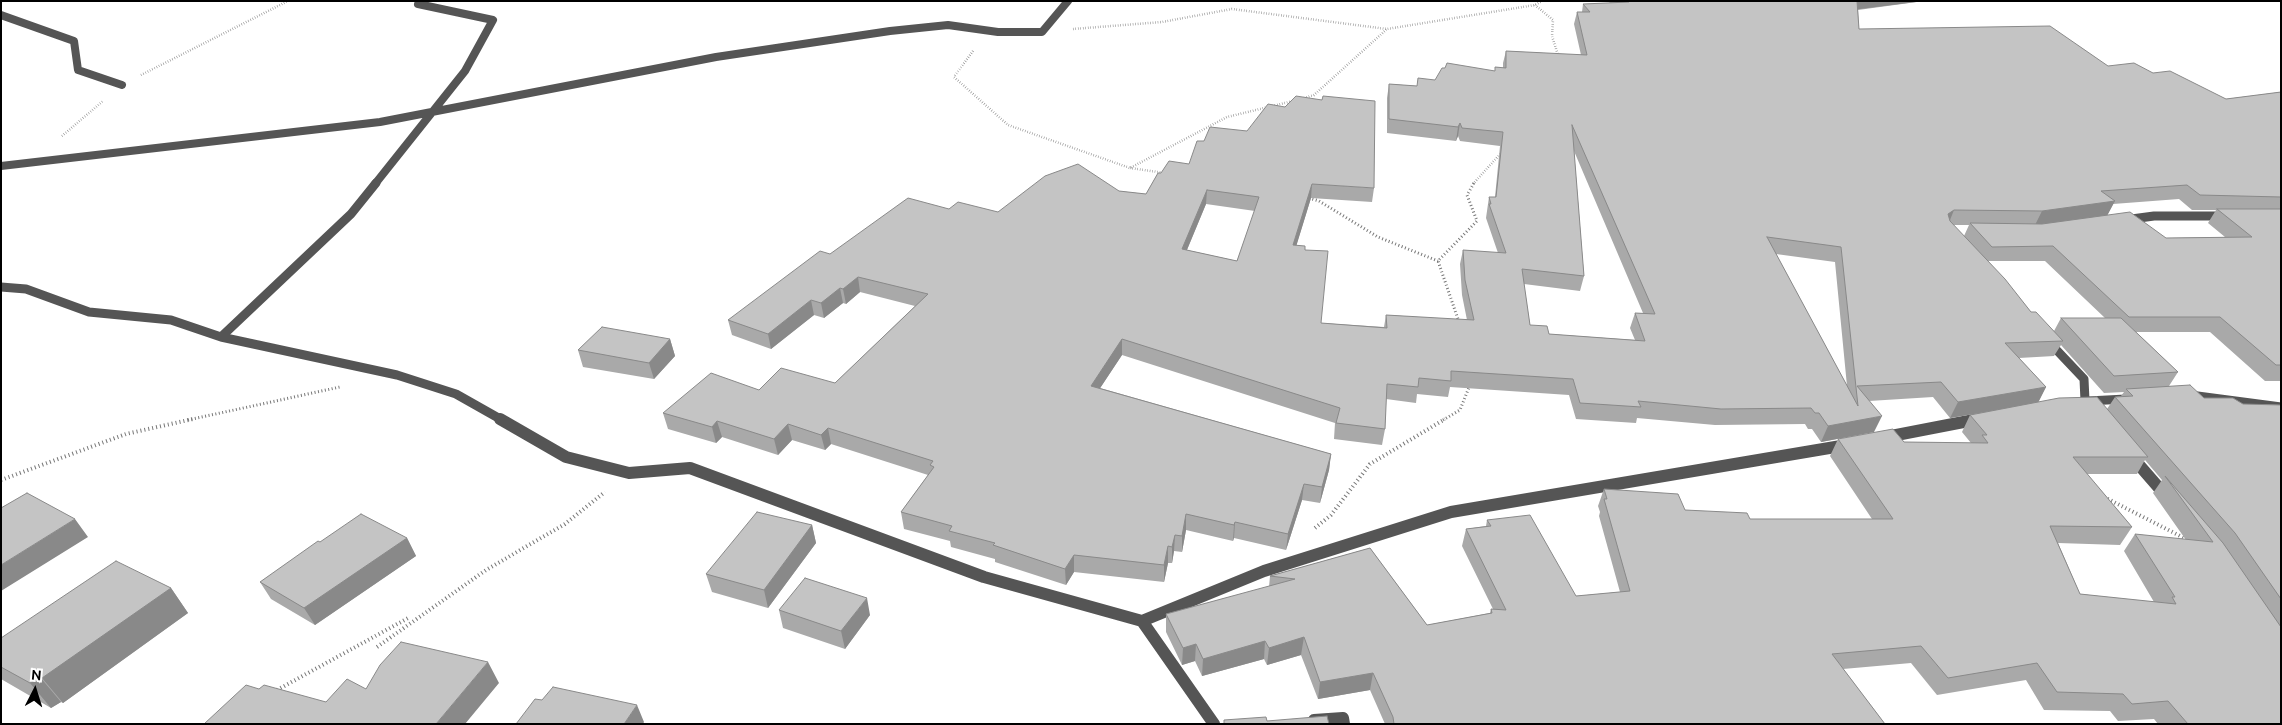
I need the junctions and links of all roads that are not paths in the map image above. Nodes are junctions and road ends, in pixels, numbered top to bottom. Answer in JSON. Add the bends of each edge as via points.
{"nodes":[{"id":1,"x":422,"y":1,"type":"edge"},
{"id":2,"x":1068,"y":1,"type":"edge"},
{"id":3,"x":1,"y":15,"type":"edge"},
{"id":4,"x":122,"y":85,"type":"dead end"},
{"id":5,"x":432,"y":112,"type":"junction"},
{"id":6,"x":1,"y":166,"type":"edge"},
{"id":7,"x":2237,"y":216,"type":"edge"},
{"id":8,"x":2110,"y":222,"type":"edge"},
{"id":9,"x":1,"y":287,"type":"edge"},
{"id":10,"x":221,"y":337,"type":"junction"},
{"id":11,"x":2045,"y":337,"type":"edge"},
{"id":12,"x":2179,"y":395,"type":"edge"},
{"id":13,"x":2141,"y":398,"type":"edge"},
{"id":14,"x":2081,"y":402,"type":"junction"},
{"id":15,"x":2281,"y":407,"type":"edge"},
{"id":16,"x":1995,"y":416,"type":"edge"},
{"id":17,"x":2097,"y":416,"type":"edge"},
{"id":18,"x":1877,"y":439,"type":"edge"},
{"id":19,"x":1858,"y":442,"type":"edge"},
{"id":20,"x":2128,"y":452,"type":"edge"},
{"id":21,"x":2172,"y":503,"type":"edge"},
{"id":22,"x":1142,"y":621,"type":"junction"},
{"id":23,"x":1296,"y":720,"type":"edge"},
{"id":24,"x":1230,"y":723,"type":"edge"},
{"id":25,"x":1214,"y":724,"type":"edge"},
{"id":26,"x":1220,"y":724,"type":"edge"},
{"id":27,"x":1344,"y":724,"type":"edge"}],
"edges":[{"from":1,"to":5,"type":"street","via":[[418,4],[493,20],[465,70]]},
{"from":2,"to":5,"type":"street","via":[[1042,32],[998,32],[948,25],[890,31],[716,57]]},
{"from":3,"to":4,"type":"street","via":[[74,41],[78,70]]},
{"from":5,"to":6,"type":"street","via":[[380,122]]},
{"from":5,"to":10,"type":"street","via":[[351,214]]},
{"from":7,"to":8,"type":"street","via":[[2154,216]]},
{"from":9,"to":10,"type":"street","via":[[26,289],[89,312],[170,320]]},
{"from":10,"to":22,"type":"street","via":[[397,375],[456,394],[566,457],[629,473],[690,468],[984,577]]},
{"from":11,"to":14,"type":"street","via":[[2084,379]]},
{"from":12,"to":15,"type":"street"},
{"from":13,"to":14,"type":"street"},
{"from":14,"to":17,"type":"street"},
{"from":16,"to":18,"type":"street"},
{"from":19,"to":22,"type":"street","via":[[1451,512],[1264,570]]},
{"from":20,"to":21,"type":"street"},
{"from":22,"to":25,"type":"street"},
{"from":23,"to":27,"type":"street","via":[[1343,718]]},
{"from":24,"to":26,"type":"street"}]}
